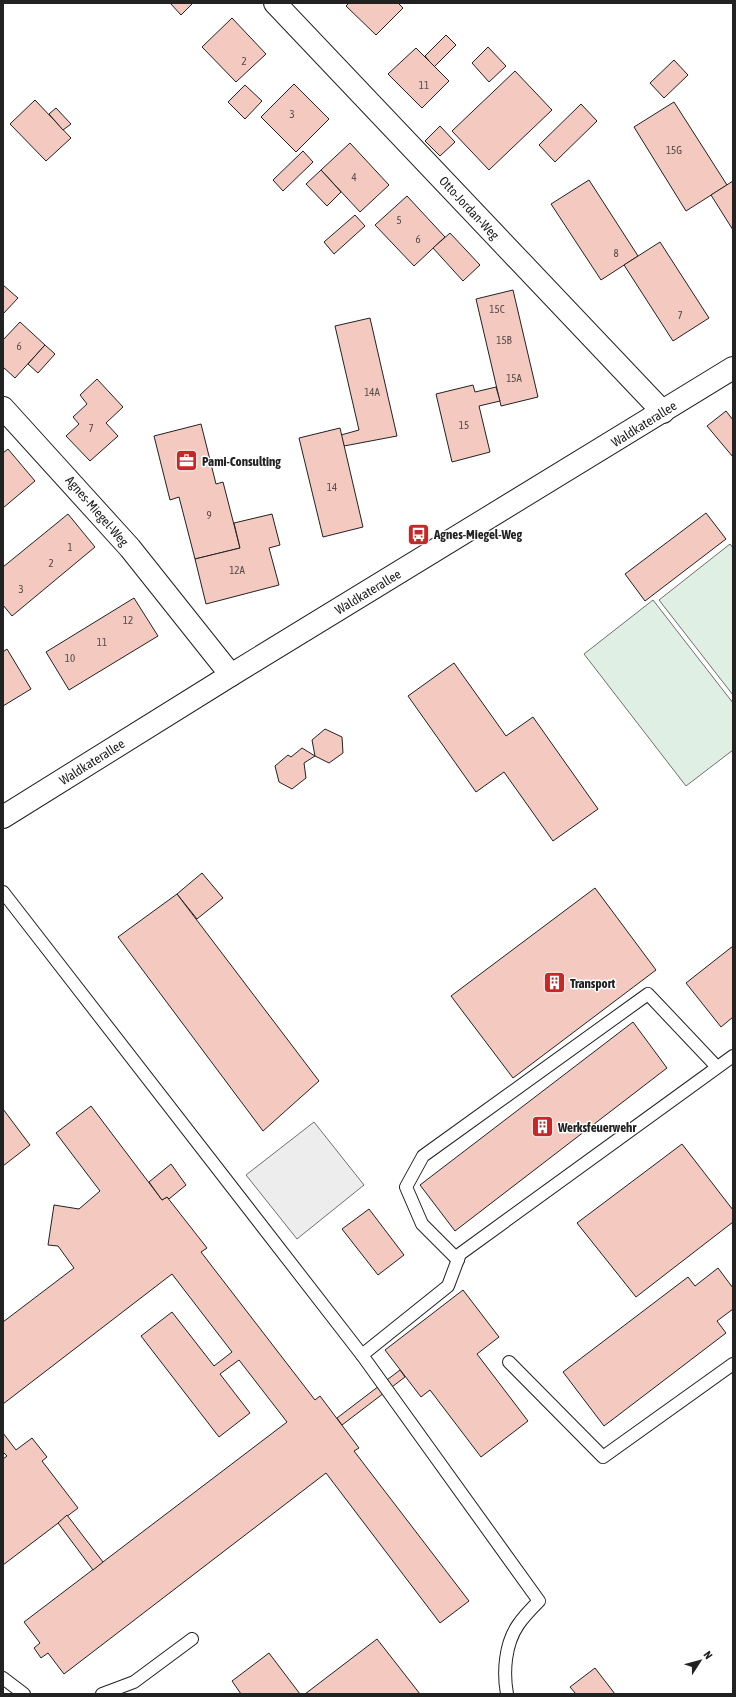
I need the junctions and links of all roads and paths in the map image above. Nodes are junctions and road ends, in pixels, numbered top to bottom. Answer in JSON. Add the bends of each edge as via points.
{"nodes":[{"id":1,"x":275,"y":3,"type":"edge"},
{"id":2,"x":733,"y":368,"type":"edge"},
{"id":3,"x":3,"y":408,"type":"edge"},
{"id":4,"x":663,"y":412,"type":"junction"},
{"id":5,"x":231,"y":675,"type":"junction"},
{"id":6,"x":3,"y":817,"type":"edge"},
{"id":7,"x":3,"y":892,"type":"edge"},
{"id":8,"x":733,"y":1056,"type":"edge"},
{"id":9,"x":717,"y":1067,"type":"junction"},
{"id":10,"x":458,"y":1260,"type":"junction"},
{"id":11,"x":362,"y":1355,"type":"junction"},
{"id":12,"x":509,"y":1362,"type":"dead end"},
{"id":13,"x":733,"y":1364,"type":"edge"},
{"id":14,"x":192,"y":1639,"type":"dead end"},
{"id":15,"x":3,"y":1678,"type":"edge"},
{"id":16,"x":24,"y":1694,"type":"edge"},
{"id":17,"x":102,"y":1694,"type":"edge"},
{"id":18,"x":507,"y":1694,"type":"edge"}],
"edges":[{"from":1,"to":4,"type":"street","name":"Otto-Jordan-Weg"},
{"from":2,"to":4,"type":"street","name":"Waldkaterallee"},
{"from":3,"to":5,"type":"street","name":"Agnes-Miegel-Weg","via":[[130,548]]},
{"from":4,"to":5,"type":"street","name":"Waldkaterallee"},
{"from":5,"to":6,"type":"street","name":"Waldkaterallee"},
{"from":7,"to":11,"type":"lane"},
{"from":8,"to":9,"type":"lane"},
{"from":9,"to":10,"type":"lane","via":[[460,1254]]},
{"from":9,"to":10,"type":"lane","via":[[648,994],[423,1156],[406,1187],[422,1224]]},
{"from":10,"to":11,"type":"lane","via":[[448,1286]]},
{"from":11,"to":18,"type":"lane","via":[[539,1601],[518,1625],[509,1647],[504,1677]]},
{"from":12,"to":13,"type":"lane","via":[[603,1457]]},
{"from":14,"to":17,"type":"lane","via":[[134,1682]]},
{"from":15,"to":16,"type":"lane"}]}
